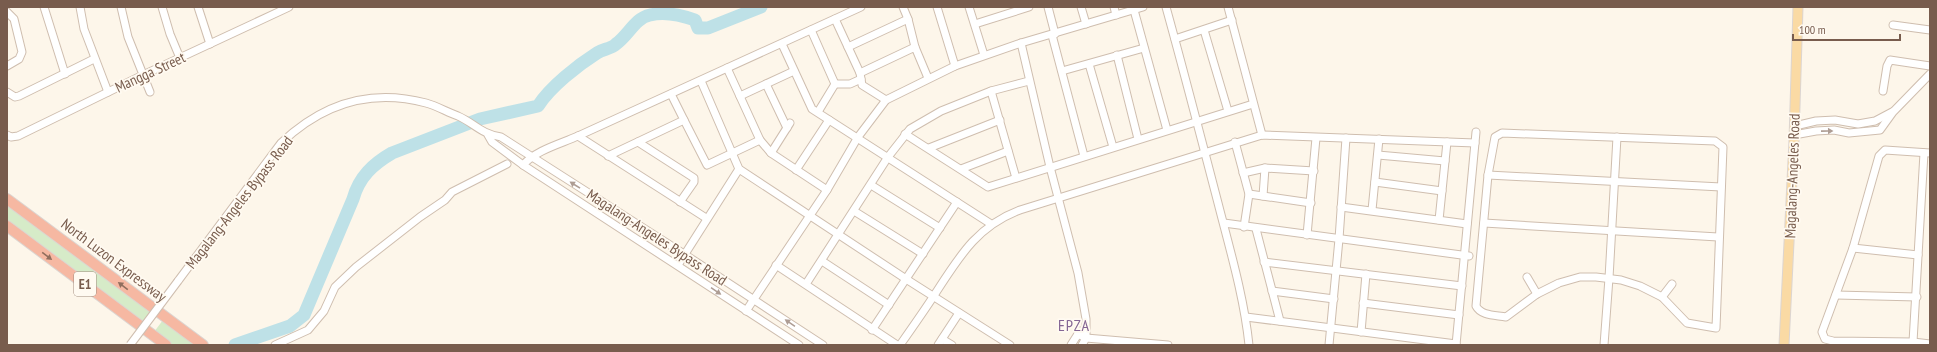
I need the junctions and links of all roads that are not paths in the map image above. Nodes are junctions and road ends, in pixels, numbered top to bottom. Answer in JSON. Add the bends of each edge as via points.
{"nodes":[{"id":1,"x":44,"y":7,"type":"edge"},
{"id":2,"x":80,"y":7,"type":"edge"},
{"id":3,"x":121,"y":7,"type":"edge"},
{"id":4,"x":162,"y":7,"type":"edge"},
{"id":5,"x":198,"y":7,"type":"edge"},
{"id":6,"x":289,"y":7,"type":"edge"},
{"id":7,"x":861,"y":7,"type":"edge"},
{"id":8,"x":904,"y":7,"type":"edge"},
{"id":9,"x":937,"y":7,"type":"edge"},
{"id":10,"x":970,"y":7,"type":"edge"},
{"id":11,"x":1029,"y":7,"type":"edge"},
{"id":12,"x":1048,"y":7,"type":"edge"},
{"id":13,"x":1080,"y":7,"type":"edge"},
{"id":14,"x":1114,"y":7,"type":"edge"},
{"id":15,"x":1143,"y":7,"type":"edge"},
{"id":16,"x":1166,"y":7,"type":"edge"},
{"id":17,"x":1228,"y":7,"type":"edge"},
{"id":18,"x":1798,"y":7,"type":"edge"},
{"id":19,"x":1134,"y":10,"type":"junction"},
{"id":20,"x":7,"y":12,"type":"edge"},
{"id":21,"x":1116,"y":15,"type":"junction"},
{"id":22,"x":835,"y":19,"type":"junction"},
{"id":23,"x":908,"y":19,"type":"junction"},
{"id":24,"x":1232,"y":20,"type":"junction"},
{"id":25,"x":975,"y":24,"type":"junction"},
{"id":26,"x":1086,"y":24,"type":"junction"},
{"id":27,"x":1893,"y":25,"type":"dead end"},
{"id":28,"x":811,"y":30,"type":"junction"},
{"id":29,"x":1204,"y":30,"type":"junction"},
{"id":30,"x":1930,"y":30,"type":"edge"},
{"id":31,"x":1054,"y":34,"type":"junction"},
{"id":32,"x":1175,"y":39,"type":"junction"},
{"id":33,"x":1021,"y":43,"type":"junction"},
{"id":34,"x":210,"y":44,"type":"junction"},
{"id":35,"x":782,"y":44,"type":"junction"},
{"id":36,"x":848,"y":47,"type":"junction"},
{"id":37,"x":915,"y":47,"type":"junction"},
{"id":38,"x":1144,"y":48,"type":"junction"},
{"id":39,"x":1117,"y":55,"type":"junction"},
{"id":40,"x":984,"y":56,"type":"junction"},
{"id":41,"x":180,"y":58,"type":"junction"},
{"id":42,"x":94,"y":59,"type":"junction"},
{"id":43,"x":1088,"y":64,"type":"junction"},
{"id":44,"x":7,"y":66,"type":"edge"},
{"id":45,"x":955,"y":66,"type":"junction"},
{"id":46,"x":1930,"y":66,"type":"edge"},
{"id":47,"x":727,"y":68,"type":"junction"},
{"id":48,"x":794,"y":71,"type":"junction"},
{"id":49,"x":1062,"y":71,"type":"junction"},
{"id":50,"x":65,"y":74,"type":"junction"},
{"id":51,"x":1930,"y":74,"type":"edge"},
{"id":52,"x":143,"y":75,"type":"junction"},
{"id":53,"x":861,"y":76,"type":"junction"},
{"id":54,"x":928,"y":78,"type":"junction"},
{"id":55,"x":701,"y":81,"type":"junction"},
{"id":56,"x":1029,"y":81,"type":"junction"},
{"id":57,"x":766,"y":84,"type":"junction"},
{"id":58,"x":835,"y":84,"type":"junction"},
{"id":59,"x":992,"y":91,"type":"junction"},
{"id":60,"x":1883,"y":91,"type":"dead end"},
{"id":61,"x":7,"y":92,"type":"edge"},
{"id":62,"x":108,"y":92,"type":"junction"},
{"id":63,"x":150,"y":92,"type":"dead end"},
{"id":64,"x":671,"y":94,"type":"junction"},
{"id":65,"x":740,"y":96,"type":"junction"},
{"id":66,"x":886,"y":100,"type":"junction"},
{"id":67,"x":1253,"y":104,"type":"junction"},
{"id":68,"x":1228,"y":111,"type":"junction"},
{"id":69,"x":818,"y":112,"type":"junction"},
{"id":70,"x":1893,"y":112,"type":"junction"},
{"id":71,"x":684,"y":120,"type":"junction"},
{"id":72,"x":829,"y":120,"type":"junction"},
{"id":73,"x":1000,"y":120,"type":"junction"},
{"id":74,"x":1198,"y":121,"type":"junction"},
{"id":75,"x":1858,"y":124,"type":"junction"},
{"id":76,"x":1795,"y":126,"type":"junction"},
{"id":77,"x":1167,"y":130,"type":"junction"},
{"id":78,"x":1476,"y":132,"type":"dead end"},
{"id":79,"x":1859,"y":133,"type":"junction"},
{"id":80,"x":486,"y":134,"type":"junction"},
{"id":81,"x":905,"y":134,"type":"junction"},
{"id":82,"x":1262,"y":135,"type":"junction"},
{"id":83,"x":1794,"y":135,"type":"junction"},
{"id":84,"x":9,"y":136,"type":"edge"},
{"id":85,"x":578,"y":136,"type":"junction"},
{"id":86,"x":858,"y":137,"type":"junction"},
{"id":87,"x":1617,"y":137,"type":"junction"},
{"id":88,"x":1316,"y":138,"type":"junction"},
{"id":89,"x":1346,"y":138,"type":"junction"},
{"id":90,"x":1138,"y":139,"type":"junction"},
{"id":91,"x":1379,"y":139,"type":"junction"},
{"id":92,"x":760,"y":140,"type":"junction"},
{"id":93,"x":638,"y":142,"type":"junction"},
{"id":94,"x":1235,"y":142,"type":"junction"},
{"id":95,"x":1447,"y":142,"type":"junction"},
{"id":96,"x":1475,"y":143,"type":"junction"},
{"id":97,"x":1113,"y":147,"type":"junction"},
{"id":98,"x":930,"y":148,"type":"junction"},
{"id":99,"x":1008,"y":151,"type":"junction"},
{"id":100,"x":1205,"y":152,"type":"junction"},
{"id":101,"x":733,"y":153,"type":"junction"},
{"id":102,"x":771,"y":153,"type":"junction"},
{"id":103,"x":1927,"y":153,"type":"edge"},
{"id":104,"x":1378,"y":155,"type":"junction"},
{"id":105,"x":531,"y":156,"type":"junction"},
{"id":106,"x":608,"y":156,"type":"junction"},
{"id":107,"x":1084,"y":156,"type":"junction"},
{"id":108,"x":888,"y":158,"type":"junction"},
{"id":109,"x":1445,"y":161,"type":"junction"},
{"id":110,"x":507,"y":164,"type":"dead end"},
{"id":111,"x":523,"y":165,"type":"junction"},
{"id":112,"x":1050,"y":167,"type":"junction"},
{"id":113,"x":1265,"y":168,"type":"junction"},
{"id":114,"x":739,"y":169,"type":"junction"},
{"id":115,"x":961,"y":169,"type":"junction"},
{"id":116,"x":796,"y":170,"type":"junction"},
{"id":117,"x":1314,"y":171,"type":"junction"},
{"id":118,"x":1243,"y":173,"type":"junction"},
{"id":119,"x":1488,"y":175,"type":"junction"},
{"id":120,"x":1016,"y":178,"type":"junction"},
{"id":121,"x":1375,"y":182,"type":"junction"},
{"id":122,"x":1614,"y":182,"type":"junction"},
{"id":123,"x":871,"y":185,"type":"junction"},
{"id":124,"x":1721,"y":187,"type":"junction"},
{"id":125,"x":827,"y":190,"type":"junction"},
{"id":126,"x":1442,"y":191,"type":"junction"},
{"id":127,"x":1249,"y":194,"type":"junction"},
{"id":128,"x":1263,"y":196,"type":"junction"},
{"id":129,"x":7,"y":199,"type":"edge"},
{"id":130,"x":1058,"y":199,"type":"junction"},
{"id":131,"x":680,"y":202,"type":"junction"},
{"id":132,"x":956,"y":202,"type":"junction"},
{"id":133,"x":1311,"y":203,"type":"junction"},
{"id":134,"x":1341,"y":207,"type":"junction"},
{"id":135,"x":1372,"y":210,"type":"junction"},
{"id":136,"x":854,"y":211,"type":"junction"},
{"id":137,"x":810,"y":215,"type":"junction"},
{"id":138,"x":706,"y":218,"type":"junction"},
{"id":139,"x":1440,"y":220,"type":"junction"},
{"id":140,"x":1484,"y":223,"type":"junction"},
{"id":141,"x":991,"y":224,"type":"junction"},
{"id":142,"x":1224,"y":224,"type":"junction"},
{"id":143,"x":1467,"y":224,"type":"junction"},
{"id":144,"x":7,"y":226,"type":"edge"},
{"id":145,"x":1244,"y":227,"type":"junction"},
{"id":146,"x":940,"y":228,"type":"junction"},
{"id":147,"x":1256,"y":228,"type":"junction"},
{"id":148,"x":1611,"y":230,"type":"junction"},
{"id":149,"x":838,"y":234,"type":"junction"},
{"id":150,"x":1307,"y":235,"type":"junction"},
{"id":151,"x":1718,"y":236,"type":"junction"},
{"id":152,"x":1339,"y":239,"type":"junction"},
{"id":153,"x":1853,"y":248,"type":"junction"},
{"id":154,"x":684,"y":254,"type":"junction"},
{"id":155,"x":923,"y":254,"type":"junction"},
{"id":156,"x":1467,"y":255,"type":"junction"},
{"id":157,"x":1918,"y":255,"type":"junction"},
{"id":158,"x":822,"y":261,"type":"junction"},
{"id":159,"x":1264,"y":262,"type":"junction"},
{"id":160,"x":678,"y":265,"type":"junction"},
{"id":161,"x":776,"y":265,"type":"junction"},
{"id":162,"x":1336,"y":270,"type":"junction"},
{"id":163,"x":1366,"y":274,"type":"junction"},
{"id":164,"x":1527,"y":277,"type":"dead end"},
{"id":165,"x":1609,"y":278,"type":"junction"},
{"id":166,"x":906,"y":279,"type":"junction"},
{"id":167,"x":806,"y":284,"type":"junction"},
{"id":168,"x":1672,"y":284,"type":"dead end"},
{"id":169,"x":1462,"y":286,"type":"junction"},
{"id":170,"x":1272,"y":291,"type":"junction"},
{"id":171,"x":1537,"y":294,"type":"junction"},
{"id":172,"x":1836,"y":295,"type":"junction"},
{"id":173,"x":934,"y":296,"type":"junction"},
{"id":174,"x":1662,"y":297,"type":"junction"},
{"id":175,"x":1917,"y":297,"type":"junction"},
{"id":176,"x":754,"y":299,"type":"junction"},
{"id":177,"x":1334,"y":299,"type":"junction"},
{"id":178,"x":1363,"y":303,"type":"junction"},
{"id":179,"x":889,"y":305,"type":"junction"},
{"id":180,"x":746,"y":311,"type":"junction"},
{"id":181,"x":959,"y":313,"type":"junction"},
{"id":182,"x":1459,"y":315,"type":"junction"},
{"id":183,"x":1246,"y":317,"type":"junction"},
{"id":184,"x":1280,"y":321,"type":"junction"},
{"id":185,"x":1086,"y":325,"type":"junction"},
{"id":186,"x":1330,"y":328,"type":"junction"},
{"id":187,"x":872,"y":330,"type":"junction"},
{"id":188,"x":1360,"y":332,"type":"junction"},
{"id":189,"x":1078,"y":334,"type":"junction"},
{"id":190,"x":1086,"y":338,"type":"junction"},
{"id":191,"x":940,"y":342,"type":"edge"},
{"id":192,"x":1913,"y":342,"type":"junction"},
{"id":193,"x":1456,"y":344,"type":"edge"},
{"id":194,"x":1881,"y":344,"type":"edge"},
{"id":195,"x":1930,"y":344,"type":"edge"},
{"id":196,"x":130,"y":345,"type":"edge"},
{"id":197,"x":166,"y":345,"type":"edge"},
{"id":198,"x":203,"y":345,"type":"edge"},
{"id":199,"x":275,"y":345,"type":"edge"},
{"id":200,"x":799,"y":345,"type":"edge"},
{"id":201,"x":823,"y":345,"type":"edge"},
{"id":202,"x":897,"y":345,"type":"edge"},
{"id":203,"x":900,"y":345,"type":"edge"},
{"id":204,"x":952,"y":345,"type":"edge"},
{"id":205,"x":1010,"y":345,"type":"edge"},
{"id":206,"x":1071,"y":345,"type":"edge"},
{"id":207,"x":1082,"y":345,"type":"edge"},
{"id":208,"x":1168,"y":345,"type":"edge"},
{"id":209,"x":1249,"y":345,"type":"edge"},
{"id":210,"x":1328,"y":345,"type":"edge"},
{"id":211,"x":1604,"y":345,"type":"edge"},
{"id":212,"x":1784,"y":345,"type":"edge"}],
"edges":[{"from":1,"to":50,"type":"street"},
{"from":2,"to":42,"type":"street"},
{"from":3,"to":52,"type":"street","via":[[128,37]]},
{"from":4,"to":41,"type":"street"},
{"from":5,"to":34,"type":"street"},
{"from":6,"to":34,"type":"street","name":"Mangga Street"},
{"from":7,"to":22,"type":"street"},
{"from":8,"to":23,"type":"street"},
{"from":9,"to":45,"type":"street"},
{"from":10,"to":25,"type":"street"},
{"from":11,"to":25,"type":"street"},
{"from":12,"to":31,"type":"street"},
{"from":13,"to":26,"type":"street"},
{"from":14,"to":21,"type":"street"},
{"from":15,"to":19,"type":"street"},
{"from":16,"to":32,"type":"street"},
{"from":17,"to":24,"type":"street"},
{"from":18,"to":76,"type":"main road","name":"Magalang-Angeles Road"},
{"from":19,"to":21,"type":"street"},
{"from":19,"to":38,"type":"street"},
{"from":20,"to":44,"type":"street","via":[[14,19],[22,52],[19,59]]},
{"from":21,"to":26,"type":"street"},
{"from":22,"to":28,"type":"street"},
{"from":22,"to":36,"type":"street"},
{"from":23,"to":36,"type":"street"},
{"from":23,"to":37,"type":"street"},
{"from":24,"to":29,"type":"street"},
{"from":24,"to":67,"type":"street"},
{"from":25,"to":40,"type":"street"},
{"from":26,"to":31,"type":"street"},
{"from":27,"to":30,"type":"street"},
{"from":28,"to":35,"type":"street"},
{"from":28,"to":58,"type":"street"},
{"from":29,"to":32,"type":"street"},
{"from":29,"to":68,"type":"street"},
{"from":31,"to":33,"type":"street"},
{"from":31,"to":49,"type":"street"},
{"from":32,"to":74,"type":"street"},
{"from":33,"to":40,"type":"street"},
{"from":33,"to":56,"type":"street"},
{"from":34,"to":41,"type":"street","name":"Mangga Street"},
{"from":35,"to":47,"type":"street"},
{"from":35,"to":48,"type":"street"},
{"from":36,"to":53,"type":"street"},
{"from":37,"to":53,"type":"street"},
{"from":37,"to":54,"type":"street"},
{"from":38,"to":39,"type":"street"},
{"from":38,"to":77,"type":"street"},
{"from":39,"to":43,"type":"street"},
{"from":39,"to":90,"type":"street"},
{"from":40,"to":45,"type":"street"},
{"from":41,"to":52,"type":"street","name":"Mangga Street"},
{"from":42,"to":50,"type":"street"},
{"from":42,"to":62,"type":"street"},
{"from":43,"to":49,"type":"street"},
{"from":43,"to":97,"type":"street"},
{"from":45,"to":54,"type":"street"},
{"from":46,"to":60,"type":"street","via":[[1890,60]]},
{"from":47,"to":55,"type":"street"},
{"from":47,"to":65,"type":"street"},
{"from":48,"to":57,"type":"street"},
{"from":48,"to":69,"type":"street","via":[[809,105]]},
{"from":49,"to":107,"type":"street"},
{"from":50,"to":61,"type":"street","via":[[19,96],[15,97]]},
{"from":51,"to":70,"type":"street"},
{"from":52,"to":62,"type":"street","name":"Mangga Street"},
{"from":52,"to":63,"type":"street"},
{"from":53,"to":58,"type":"street","via":[[850,84]]},
{"from":53,"to":66,"type":"street","via":[[863,86]]},
{"from":54,"to":66,"type":"street"},
{"from":55,"to":64,"type":"street"},
{"from":55,"to":101,"type":"street"},
{"from":56,"to":59,"type":"street"},
{"from":56,"to":112,"type":"street"},
{"from":57,"to":65,"type":"street"},
{"from":57,"to":102,"type":"street","via":[[788,126]]},
{"from":58,"to":69,"type":"street"},
{"from":59,"to":73,"type":"street"},
{"from":59,"to":81,"type":"street","via":[[941,112]]},
{"from":62,"to":84,"type":"street","name":"Mangga Street","via":[[18,136]]},
{"from":64,"to":71,"type":"street"},
{"from":64,"to":85,"type":"street"},
{"from":65,"to":92,"type":"street"},
{"from":66,"to":86,"type":"street"},
{"from":67,"to":68,"type":"street"},
{"from":67,"to":82,"type":"street"},
{"from":68,"to":74,"type":"street"},
{"from":69,"to":72,"type":"street"},
{"from":70,"to":75,"type":"street"},
{"from":70,"to":79,"type":"street","via":[[1880,130]]},
{"from":71,"to":93,"type":"street"},
{"from":71,"to":101,"type":"street","via":[[707,165]]},
{"from":72,"to":86,"type":"street"},
{"from":72,"to":116,"type":"street"},
{"from":73,"to":98,"type":"street"},
{"from":73,"to":99,"type":"street"},
{"from":74,"to":77,"type":"street"},
{"from":74,"to":100,"type":"street"},
{"from":75,"to":76,"type":"street","via":[[1835,120]]},
{"from":75,"to":79,"type":"street"},
{"from":76,"to":83,"type":"main road","name":"Magalang-Angeles Road"},
{"from":77,"to":90,"type":"street"},
{"from":78,"to":96,"type":"street"},
{"from":83,"to":79,"type":"street","one_way":true,"via":[[1816,131]]},
{"from":80,"to":105,"type":"street","name":"Magalang-Angeles Bypass Road","via":[[501,137]]},
{"from":80,"to":111,"type":"street","name":"Magalang-Angeles Bypass Road","via":[[492,142]]},
{"from":80,"to":196,"type":"street","name":"Magalang-Angeles Bypass Road","bridge":true,"via":[[462,118],[427,104],[401,99],[380,98],[347,103],[310,119],[281,143]]},
{"from":81,"to":98,"type":"street"},
{"from":81,"to":108,"type":"street"},
{"from":82,"to":88,"type":"street"},
{"from":82,"to":94,"type":"street"},
{"from":83,"to":212,"type":"main road","name":"Magalang-Angeles Road"},
{"from":85,"to":105,"type":"street"},
{"from":85,"to":106,"type":"street"},
{"from":86,"to":108,"type":"street"},
{"from":86,"to":125,"type":"street"},
{"from":87,"to":119,"type":"street","via":[[1502,133],[1495,137]]},
{"from":87,"to":122,"type":"street"},
{"from":87,"to":124,"type":"street","via":[[1720,143],[1723,147]]},
{"from":88,"to":89,"type":"street"},
{"from":88,"to":117,"type":"street"},
{"from":89,"to":91,"type":"street"},
{"from":89,"to":134,"type":"street"},
{"from":90,"to":97,"type":"street"},
{"from":91,"to":95,"type":"street"},
{"from":91,"to":104,"type":"street"},
{"from":92,"to":101,"type":"street"},
{"from":92,"to":102,"type":"street"},
{"from":93,"to":106,"type":"street"},
{"from":93,"to":131,"type":"street","via":[[694,178],[694,182]]},
{"from":94,"to":100,"type":"street"},
{"from":94,"to":118,"type":"street"},
{"from":95,"to":96,"type":"street"},
{"from":95,"to":109,"type":"street"},
{"from":96,"to":143,"type":"street"},
{"from":97,"to":107,"type":"street"},
{"from":98,"to":115,"type":"street"},
{"from":99,"to":115,"type":"street"},
{"from":99,"to":120,"type":"street"},
{"from":100,"to":130,"type":"street"},
{"from":100,"to":142,"type":"street"},
{"from":101,"to":114,"type":"street"},
{"from":102,"to":116,"type":"street"},
{"from":103,"to":153,"type":"street","via":[[1885,150],[1882,152]]},
{"from":103,"to":157,"type":"street"},
{"from":104,"to":109,"type":"street"},
{"from":104,"to":121,"type":"street"},
{"from":105,"to":111,"type":"street"},
{"from":154,"to":105,"type":"street","name":"Magalang-Angeles Bypass Road","one_way":true},
{"from":106,"to":131,"type":"street"},
{"from":107,"to":112,"type":"street"},
{"from":108,"to":123,"type":"street"},
{"from":108,"to":132,"type":"street"},
{"from":109,"to":126,"type":"street"},
{"from":110,"to":199,"type":"street","via":[[452,192],[356,267],[335,287],[324,311],[308,330]]},
{"from":111,"to":160,"type":"street","name":"Magalang-Angeles Bypass Road"},
{"from":112,"to":120,"type":"street"},
{"from":112,"to":130,"type":"street"},
{"from":113,"to":117,"type":"street"},
{"from":113,"to":118,"type":"street"},
{"from":113,"to":128,"type":"street"},
{"from":114,"to":137,"type":"street"},
{"from":114,"to":138,"type":"street"},
{"from":115,"to":120,"type":"street","via":[[988,186]]},
{"from":116,"to":125,"type":"street"},
{"from":117,"to":133,"type":"street"},
{"from":118,"to":127,"type":"street"},
{"from":119,"to":122,"type":"street"},
{"from":119,"to":140,"type":"street"},
{"from":121,"to":126,"type":"street"},
{"from":121,"to":135,"type":"street"},
{"from":122,"to":124,"type":"street"},
{"from":122,"to":148,"type":"street"},
{"from":123,"to":136,"type":"street"},
{"from":123,"to":146,"type":"street"},
{"from":124,"to":151,"type":"street"},
{"from":125,"to":137,"type":"street"},
{"from":126,"to":139,"type":"street"},
{"from":127,"to":128,"type":"street"},
{"from":127,"to":145,"type":"street"},
{"from":128,"to":133,"type":"street"},
{"from":198,"to":129,"type":"highway","name":"North Luzon Expressway","number":"E1","one_way":true},
{"from":130,"to":141,"type":"street","via":[[1015,212]]},
{"from":130,"to":185,"type":"street","via":[[1078,272]]},
{"from":131,"to":138,"type":"street"},
{"from":132,"to":141,"type":"street"},
{"from":132,"to":146,"type":"street"},
{"from":133,"to":150,"type":"street"},
{"from":134,"to":135,"type":"street"},
{"from":134,"to":152,"type":"street"},
{"from":135,"to":139,"type":"street"},
{"from":136,"to":149,"type":"street"},
{"from":136,"to":155,"type":"street"},
{"from":137,"to":149,"type":"street"},
{"from":137,"to":161,"type":"street"},
{"from":138,"to":154,"type":"street"},
{"from":139,"to":143,"type":"street"},
{"from":140,"to":148,"type":"street"},
{"from":140,"to":171,"type":"street","via":[[1476,306],[1478,310],[1506,317]]},
{"from":141,"to":173,"type":"street","via":[[974,239]]},
{"from":142,"to":145,"type":"street"},
{"from":142,"to":183,"type":"street"},
{"from":143,"to":156,"type":"street"},
{"from":144,"to":197,"type":"highway","number":"E1","one_way":true},
{"from":145,"to":147,"type":"street"},
{"from":146,"to":155,"type":"street"},
{"from":147,"to":150,"type":"street"},
{"from":147,"to":159,"type":"street"},
{"from":148,"to":151,"type":"street"},
{"from":148,"to":165,"type":"street"},
{"from":149,"to":158,"type":"street"},
{"from":149,"to":166,"type":"street"},
{"from":150,"to":152,"type":"street"},
{"from":151,"to":174,"type":"street","via":[[1716,328],[1687,323]]},
{"from":152,"to":156,"type":"street"},
{"from":152,"to":162,"type":"street"},
{"from":153,"to":157,"type":"street"},
{"from":153,"to":172,"type":"street"},
{"from":154,"to":160,"type":"street"},
{"from":154,"to":176,"type":"street","name":"Magalang-Angeles Bypass Road"},
{"from":155,"to":166,"type":"street"},
{"from":156,"to":169,"type":"street"},
{"from":157,"to":175,"type":"street"},
{"from":158,"to":167,"type":"street"},
{"from":158,"to":179,"type":"street"},
{"from":159,"to":162,"type":"street"},
{"from":159,"to":170,"type":"street"},
{"from":160,"to":180,"type":"street","name":"Magalang-Angeles Bypass Road","one_way":true},
{"from":161,"to":167,"type":"street"},
{"from":161,"to":176,"type":"street"},
{"from":162,"to":163,"type":"street"},
{"from":162,"to":177,"type":"street"},
{"from":163,"to":169,"type":"street"},
{"from":163,"to":178,"type":"street"},
{"from":164,"to":171,"type":"street"},
{"from":165,"to":171,"type":"street","via":[[1580,277]]},
{"from":165,"to":174,"type":"street","via":[[1640,286]]},
{"from":165,"to":211,"type":"street"},
{"from":166,"to":173,"type":"street"},
{"from":166,"to":179,"type":"street"},
{"from":167,"to":187,"type":"street"},
{"from":168,"to":174,"type":"street"},
{"from":169,"to":182,"type":"street"},
{"from":170,"to":177,"type":"street"},
{"from":170,"to":184,"type":"street"},
{"from":172,"to":175,"type":"street"},
{"from":172,"to":194,"type":"street","via":[[1822,332],[1825,339]]},
{"from":173,"to":181,"type":"street"},
{"from":173,"to":203,"type":"street"},
{"from":175,"to":192,"type":"street"},
{"from":176,"to":180,"type":"street"},
{"from":201,"to":176,"type":"street","name":"Magalang-Angeles Bypass Road","one_way":true},
{"from":177,"to":186,"type":"street"},
{"from":178,"to":182,"type":"street"},
{"from":178,"to":188,"type":"street"},
{"from":179,"to":187,"type":"street"},
{"from":180,"to":200,"type":"street","name":"Magalang-Angeles Bypass Road"},
{"from":181,"to":191,"type":"street"},
{"from":181,"to":205,"type":"street"},
{"from":182,"to":193,"type":"street"},
{"from":183,"to":184,"type":"street"},
{"from":183,"to":209,"type":"street"},
{"from":184,"to":186,"type":"street"},
{"from":185,"to":189,"type":"street"},
{"from":185,"to":190,"type":"street"},
{"from":186,"to":188,"type":"street"},
{"from":186,"to":210,"type":"street"},
{"from":187,"to":202,"type":"street"},
{"from":188,"to":193,"type":"street"},
{"from":189,"to":190,"type":"street"},
{"from":189,"to":206,"type":"street"},
{"from":190,"to":207,"type":"street"},
{"from":190,"to":208,"type":"street"},
{"from":191,"to":204,"type":"street"},
{"from":192,"to":194,"type":"street"},
{"from":192,"to":195,"type":"street"}]}
